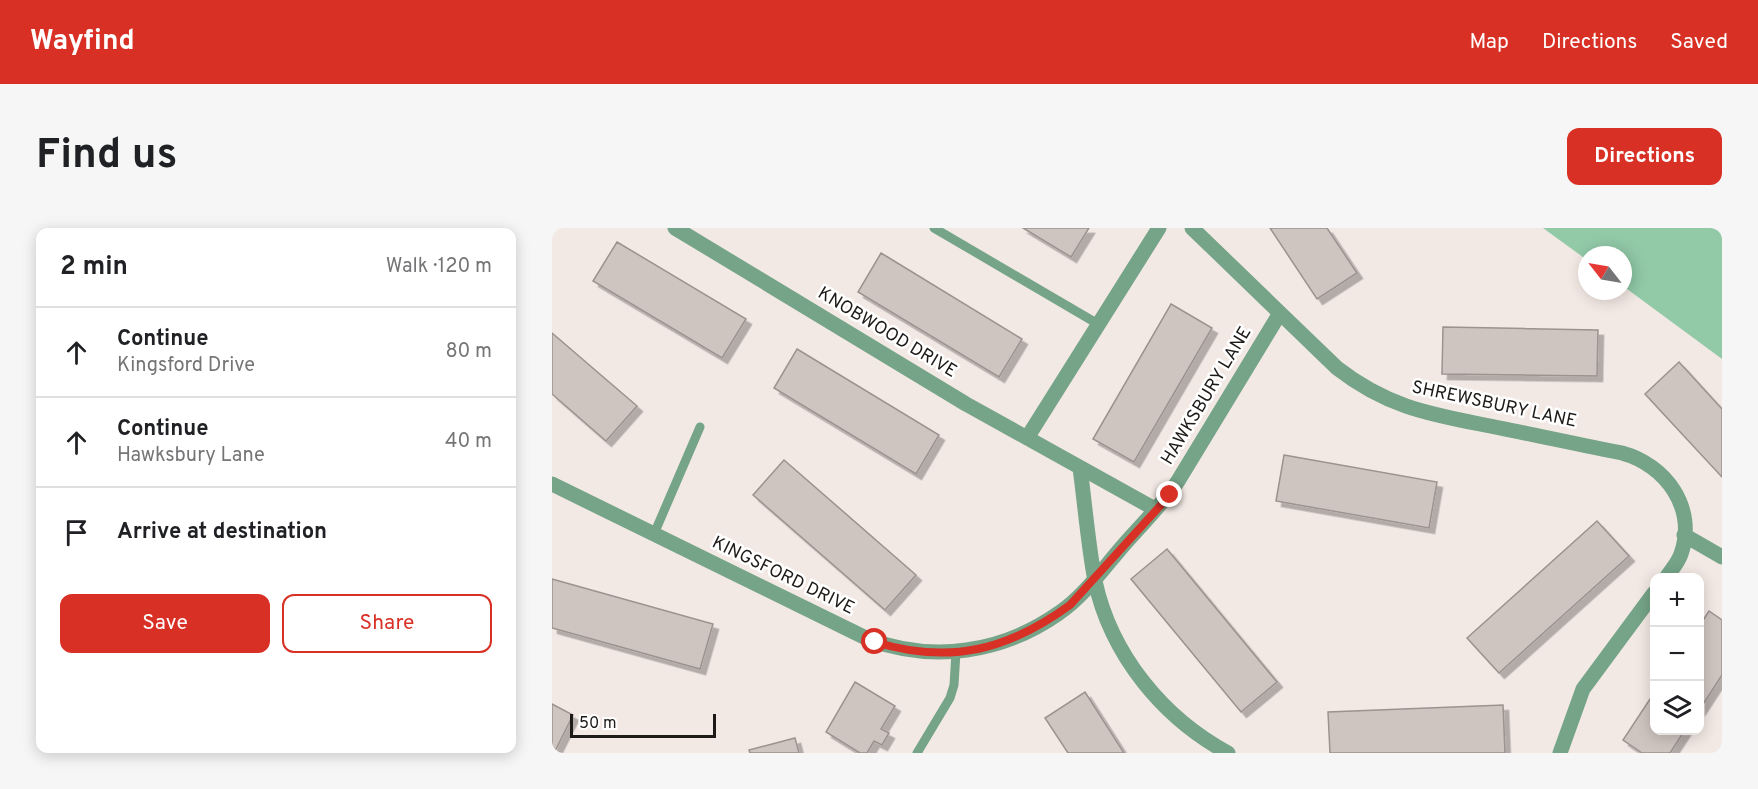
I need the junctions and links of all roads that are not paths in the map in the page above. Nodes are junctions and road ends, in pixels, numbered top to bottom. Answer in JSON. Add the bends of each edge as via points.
{"nodes":[{"id":1,"x":675,"y":228,"type":"edge"},
{"id":2,"x":934,"y":228,"type":"edge"},
{"id":3,"x":1159,"y":228,"type":"edge"},
{"id":4,"x":1192,"y":228,"type":"edge"},
{"id":5,"x":1280,"y":313,"type":"junction"},
{"id":6,"x":1098,"y":324,"type":"junction"},
{"id":7,"x":700,"y":427,"type":"dead end"},
{"id":8,"x":1027,"y":438,"type":"junction"},
{"id":9,"x":1080,"y":468,"type":"junction"},
{"id":10,"x":552,"y":484,"type":"edge"},
{"id":11,"x":1155,"y":509,"type":"junction"},
{"id":12,"x":654,"y":534,"type":"junction"},
{"id":13,"x":1684,"y":535,"type":"junction"},
{"id":14,"x":1722,"y":557,"type":"edge"},
{"id":15,"x":1670,"y":573,"type":"edge"},
{"id":16,"x":1095,"y":578,"type":"junction"},
{"id":17,"x":1650,"y":598,"type":"edge"},
{"id":18,"x":956,"y":652,"type":"junction"},
{"id":19,"x":917,"y":753,"type":"edge"},
{"id":20,"x":1228,"y":753,"type":"edge"},
{"id":21,"x":1560,"y":753,"type":"edge"}],
"edges":[{"from":1,"to":8,"type":"street","name":"KNOBWOOD DRIVE"},
{"from":2,"to":6,"type":"lane"},
{"from":3,"to":6,"type":"street"},
{"from":4,"to":5,"type":"street","name":"SHREWSBURY LANE"},
{"from":5,"to":11,"type":"street","name":"HAWKSBURY LANE","via":[[1170,495]]},
{"from":5,"to":13,"type":"street","name":"SHREWSBURY LANE","via":[[1337,368],[1385,399],[1422,412],[1631,455],[1646,462],[1676,493],[1683,510]]},
{"from":6,"to":8,"type":"street"},
{"from":7,"to":12,"type":"lane"},
{"from":8,"to":9,"type":"street","name":"KNOBWOOD DRIVE"},
{"from":9,"to":11,"type":"street","name":"KNOBWOOD DRIVE"},
{"from":9,"to":16,"type":"street"},
{"from":10,"to":12,"type":"street","name":"KINGSFORD DRIVE"},
{"from":11,"to":16,"type":"street","name":"HAWKSBURY LANE"},
{"from":12,"to":18,"type":"street","name":"KINGSFORD DRIVE","via":[[868,639],[906,650]]},
{"from":13,"to":14,"type":"street"},
{"from":13,"to":15,"type":"street","via":[[1682,553]]},
{"from":16,"to":18,"type":"street","name":"KINGSFORD DRIVE","via":[[1070,605],[1040,626],[996,645]]},
{"from":16,"to":20,"type":"street","via":[[1119,644],[1145,685],[1194,732]]},
{"from":17,"to":21,"type":"street","via":[[1583,689]]},
{"from":18,"to":19,"type":"lane","via":[[950,698]]}]}
